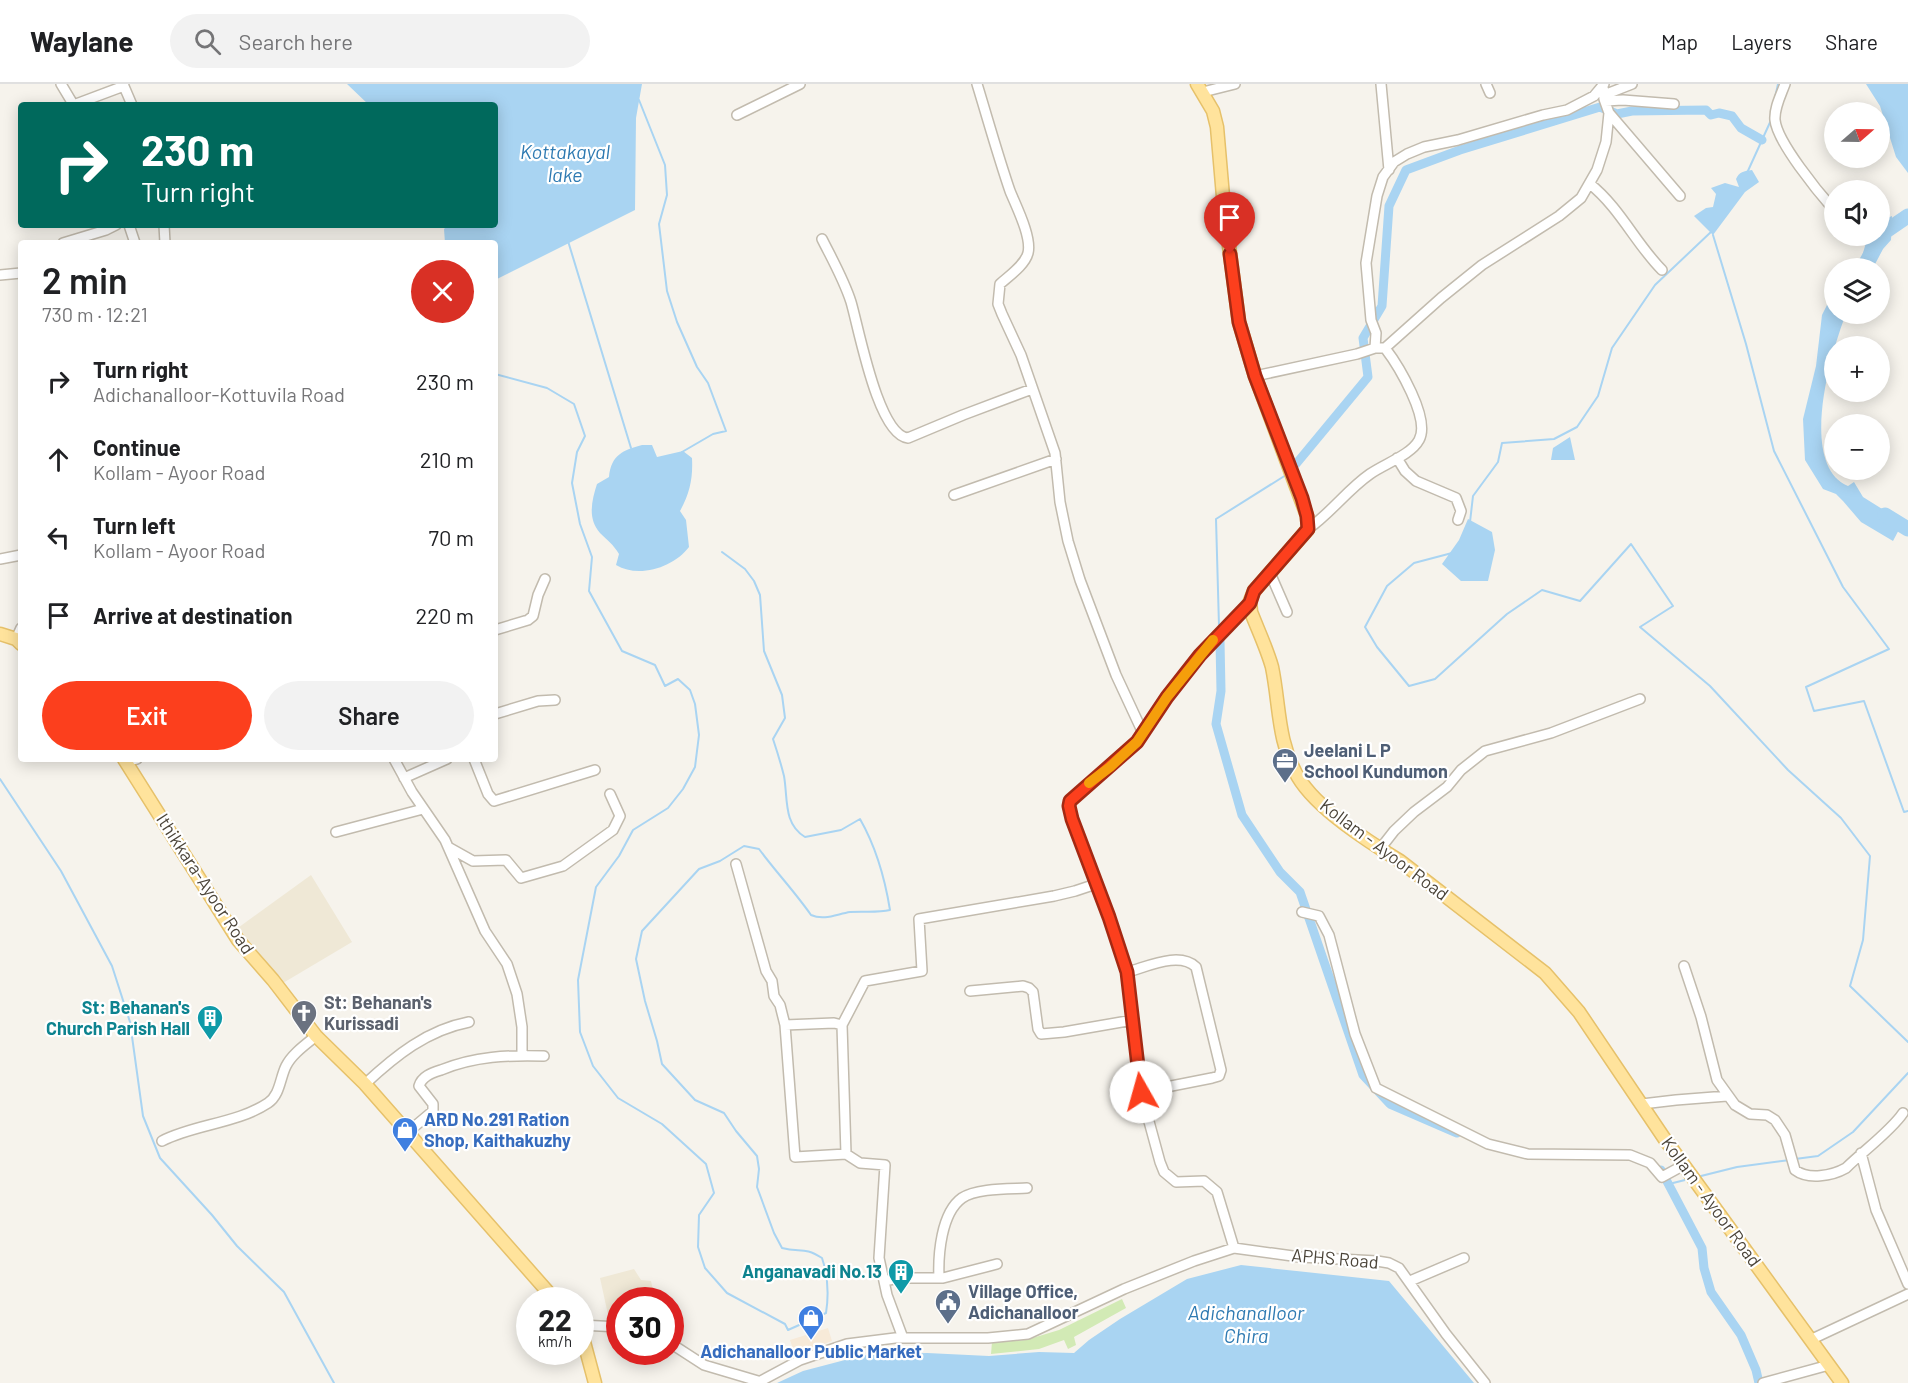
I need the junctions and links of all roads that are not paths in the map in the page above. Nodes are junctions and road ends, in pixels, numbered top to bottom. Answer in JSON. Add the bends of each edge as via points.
{"nodes":[{"id":1,"x":61,"y":84,"type":"edge"},
{"id":2,"x":800,"y":84,"type":"edge"},
{"id":3,"x":977,"y":84,"type":"edge"},
{"id":4,"x":1235,"y":84,"type":"edge"},
{"id":5,"x":1381,"y":84,"type":"edge"},
{"id":6,"x":1632,"y":84,"type":"edge"},
{"id":7,"x":1785,"y":84,"type":"edge"},
{"id":8,"x":124,"y":85,"type":"edge"},
{"id":9,"x":1200,"y":88,"type":"edge"},
{"id":10,"x":1606,"y":99,"type":"edge"},
{"id":11,"x":72,"y":102,"type":"edge"},
{"id":12,"x":83,"y":102,"type":"edge"},
{"id":13,"x":131,"y":102,"type":"edge"},
{"id":14,"x":1674,"y":104,"type":"dead end"},
{"id":15,"x":737,"y":115,"type":"dead end"},
{"id":16,"x":1389,"y":170,"type":"junction"},
{"id":17,"x":1590,"y":184,"type":"junction"},
{"id":18,"x":1680,"y":196,"type":"dead end"},
{"id":19,"x":1824,"y":199,"type":"edge"},
{"id":20,"x":110,"y":228,"type":"edge"},
{"id":21,"x":822,"y":238,"type":"dead end"},
{"id":22,"x":73,"y":240,"type":"edge"},
{"id":23,"x":1662,"y":270,"type":"dead end"},
{"id":24,"x":18,"y":273,"type":"edge"},
{"id":25,"x":0,"y":275,"type":"edge"},
{"id":26,"x":1380,"y":348,"type":"junction"},
{"id":27,"x":1255,"y":376,"type":"junction"},
{"id":28,"x":1032,"y":389,"type":"junction"},
{"id":29,"x":1397,"y":458,"type":"junction"},
{"id":30,"x":1056,"y":459,"type":"junction"},
{"id":31,"x":954,"y":495,"type":"dead end"},
{"id":32,"x":1458,"y":520,"type":"dead end"},
{"id":33,"x":1308,"y":529,"type":"junction"},
{"id":34,"x":18,"y":556,"type":"edge"},
{"id":35,"x":0,"y":560,"type":"edge"},
{"id":36,"x":1270,"y":573,"type":"junction"},
{"id":37,"x":545,"y":579,"type":"dead end"},
{"id":38,"x":1250,"y":603,"type":"junction"},
{"id":39,"x":1287,"y":612,"type":"dead end"},
{"id":40,"x":498,"y":629,"type":"edge"},
{"id":41,"x":0,"y":634,"type":"edge"},
{"id":42,"x":18,"y":637,"type":"edge"},
{"id":43,"x":1640,"y":699,"type":"dead end"},
{"id":44,"x":555,"y":700,"type":"dead end"},
{"id":45,"x":498,"y":713,"type":"edge"},
{"id":46,"x":1143,"y":733,"type":"junction"},
{"id":47,"x":130,"y":762,"type":"edge"},
{"id":48,"x":396,"y":762,"type":"edge"},
{"id":49,"x":440,"y":762,"type":"edge"},
{"id":50,"x":475,"y":762,"type":"edge"},
{"id":51,"x":594,"y":771,"type":"dead end"},
{"id":52,"x":404,"y":778,"type":"junction"},
{"id":53,"x":610,"y":794,"type":"dead end"},
{"id":54,"x":423,"y":809,"type":"junction"},
{"id":55,"x":336,"y":832,"type":"dead end"},
{"id":56,"x":448,"y":847,"type":"junction"},
{"id":57,"x":1380,"y":849,"type":"junction"},
{"id":58,"x":736,"y":864,"type":"dead end"},
{"id":59,"x":1096,"y":884,"type":"junction"},
{"id":60,"x":1302,"y":912,"type":"dead end"},
{"id":61,"x":1684,"y":966,"type":"dead end"},
{"id":62,"x":1127,"y":972,"type":"junction"},
{"id":63,"x":970,"y":991,"type":"dead end"},
{"id":64,"x":1133,"y":1020,"type":"junction"},
{"id":65,"x":469,"y":1022,"type":"dead end"},
{"id":66,"x":784,"y":1025,"type":"junction"},
{"id":67,"x":842,"y":1025,"type":"junction"},
{"id":68,"x":316,"y":1036,"type":"junction"},
{"id":69,"x":522,"y":1056,"type":"junction"},
{"id":70,"x":544,"y":1056,"type":"dead end"},
{"id":71,"x":365,"y":1084,"type":"junction"},
{"id":72,"x":1141,"y":1092,"type":"junction"},
{"id":73,"x":1727,"y":1096,"type":"junction"},
{"id":74,"x":1642,"y":1104,"type":"junction"},
{"id":75,"x":1903,"y":1113,"type":"dead end"},
{"id":76,"x":408,"y":1132,"type":"junction"},
{"id":77,"x":162,"y":1141,"type":"dead end"},
{"id":78,"x":1862,"y":1153,"type":"junction"},
{"id":79,"x":846,"y":1154,"type":"junction"},
{"id":80,"x":1684,"y":1165,"type":"junction"},
{"id":81,"x":1028,"y":1188,"type":"dead end"},
{"id":82,"x":1234,"y":1248,"type":"junction"},
{"id":83,"x":1464,"y":1258,"type":"dead end"},
{"id":84,"x":997,"y":1264,"type":"dead end"},
{"id":85,"x":939,"y":1278,"type":"junction"},
{"id":86,"x":884,"y":1281,"type":"junction"},
{"id":87,"x":1410,"y":1281,"type":"junction"},
{"id":88,"x":1908,"y":1284,"type":"edge"},
{"id":89,"x":544,"y":1287,"type":"edge"},
{"id":90,"x":1908,"y":1294,"type":"edge"},
{"id":91,"x":903,"y":1338,"type":"junction"},
{"id":92,"x":1810,"y":1340,"type":"junction"},
{"id":93,"x":684,"y":1352,"type":"edge"},
{"id":94,"x":590,"y":1365,"type":"edge"},
{"id":95,"x":1829,"y":1365,"type":"junction"},
{"id":96,"x":757,"y":1382,"type":"edge"},
{"id":97,"x":595,"y":1383,"type":"edge"},
{"id":98,"x":1485,"y":1383,"type":"edge"},
{"id":99,"x":1763,"y":1383,"type":"edge"},
{"id":100,"x":1842,"y":1383,"type":"edge"}],
"edges":[{"from":1,"to":11,"type":"street"},
{"from":2,"to":15,"type":"street"},
{"from":3,"to":28,"type":"street","via":[[1028,247],[1020,265],[1000,284],[998,304]]},
{"from":4,"to":9,"type":"street"},
{"from":5,"to":16,"type":"street"},
{"from":6,"to":10,"type":"street"},
{"from":7,"to":19,"type":"street","via":[[1775,118],[1777,130]]},
{"from":8,"to":12,"type":"street"},
{"from":8,"to":13,"type":"street"},
{"from":9,"to":27,"type":"main road","via":[[1217,127],[1239,322]]},
{"from":10,"to":14,"type":"street"},
{"from":10,"to":16,"type":"street","via":[[1424,147],[1394,162]]},
{"from":10,"to":17,"type":"street","via":[[1606,142]]},
{"from":10,"to":18,"type":"street"},
{"from":16,"to":26,"type":"street","via":[[1377,196],[1366,263],[1372,323]]},
{"from":17,"to":23,"type":"street","via":[[1606,198]]},
{"from":17,"to":26,"type":"street","via":[[1570,207],[1482,266]]},
{"from":20,"to":22,"type":"street"},
{"from":21,"to":28,"type":"street","via":[[851,302],[873,386],[894,431],[901,437],[909,438]]},
{"from":24,"to":25,"type":"street"},
{"from":26,"to":27,"type":"street"},
{"from":26,"to":29,"type":"street","via":[[1403,375],[1421,424],[1418,443]]},
{"from":27,"to":33,"type":"main road","via":[[1302,498]]},
{"from":28,"to":30,"type":"street"},
{"from":29,"to":32,"type":"street","via":[[1416,481],[1456,498],[1461,511]]},
{"from":29,"to":33,"type":"street","via":[[1371,473]]},
{"from":30,"to":31,"type":"street"},
{"from":30,"to":46,"type":"street","via":[[1060,502],[1080,580]]},
{"from":33,"to":36,"type":"main road"},
{"from":34,"to":35,"type":"street"},
{"from":36,"to":38,"type":"main road","via":[[1254,591]]},
{"from":36,"to":39,"type":"street"},
{"from":37,"to":40,"type":"street","via":[[533,616]]},
{"from":38,"to":46,"type":"street","via":[[1200,655]]},
{"from":38,"to":57,"type":"main road","name":"Kollam - Ayoor Road","via":[[1271,664],[1283,739],[1299,779],[1313,796]]},
{"from":41,"to":42,"type":"main road"},
{"from":43,"to":57,"type":"street","via":[[1551,733],[1485,751],[1461,770],[1447,788],[1414,812]]},
{"from":44,"to":45,"type":"street"},
{"from":46,"to":59,"type":"street","via":[[1070,801],[1072,819]]},
{"from":47,"to":68,"type":"main road","name":"Ithikkara-Ayoor Road","via":[[238,940]]},
{"from":48,"to":52,"type":"street"},
{"from":49,"to":52,"type":"street"},
{"from":50,"to":51,"type":"street","via":[[494,801]]},
{"from":52,"to":54,"type":"street"},
{"from":53,"to":56,"type":"street","via":[[620,816],[613,830],[563,866],[520,878],[506,860],[473,861]]},
{"from":54,"to":55,"type":"street"},
{"from":54,"to":56,"type":"street"},
{"from":56,"to":69,"type":"street","via":[[485,931],[507,964],[517,994]]},
{"from":57,"to":74,"type":"main road","name":"Kollam - Ayoor Road","via":[[1545,973],[1579,1012]]},
{"from":58,"to":66,"type":"street"},
{"from":59,"to":62,"type":"street"},
{"from":59,"to":67,"type":"street","via":[[1054,896],[919,919],[922,971],[865,981]]},
{"from":60,"to":80,"type":"street","via":[[1319,916],[1329,935],[1355,1034],[1376,1088],[1488,1144],[1528,1154],[1630,1155],[1650,1163],[1662,1177]]},
{"from":61,"to":73,"type":"street","via":[[1717,1080]]},
{"from":62,"to":64,"type":"street"},
{"from":62,"to":72,"type":"street","via":[[1180,959],[1196,967],[1221,1071],[1212,1078]]},
{"from":63,"to":64,"type":"street","via":[[1029,988],[1041,1034]]},
{"from":64,"to":72,"type":"street"},
{"from":65,"to":71,"type":"street","via":[[429,1035]]},
{"from":66,"to":67,"type":"street"},
{"from":66,"to":79,"type":"street","via":[[795,1157]]},
{"from":67,"to":79,"type":"street"},
{"from":68,"to":71,"type":"main road","name":"Ithikkara-Ayoor Road"},
{"from":68,"to":77,"type":"street","via":[[286,1065],[268,1103],[216,1125]]},
{"from":69,"to":70,"type":"street"},
{"from":69,"to":76,"type":"street","via":[[459,1062],[424,1078],[419,1086],[433,1104],[433,1111]]},
{"from":71,"to":76,"type":"main road","name":"Ithikkara-Ayoor Road"},
{"from":72,"to":82,"type":"street","via":[[1164,1172],[1176,1182],[1204,1181],[1217,1192]]},
{"from":73,"to":74,"type":"street"},
{"from":73,"to":78,"type":"street","via":[[1750,1114],[1775,1120],[1800,1174],[1838,1172]]},
{"from":74,"to":80,"type":"main road","name":"Kollam - Ayoor Road"},
{"from":75,"to":78,"type":"street","via":[[1895,1125]]},
{"from":76,"to":89,"type":"main road","name":"Ithikkara-Ayoor Road"},
{"from":78,"to":88,"type":"street","via":[[1875,1210]]},
{"from":79,"to":86,"type":"street","via":[[860,1163],[885,1165],[879,1242]]},
{"from":80,"to":92,"type":"main road","name":"Kollam - Ayoor Road"},
{"from":81,"to":85,"type":"street","via":[[978,1192],[961,1198],[945,1226],[938,1255]]},
{"from":82,"to":87,"type":"street","name":"APHS Road","via":[[1389,1263]]},
{"from":82,"to":91,"type":"street","via":[[1124,1289],[1028,1334]]},
{"from":83,"to":87,"type":"street"},
{"from":84,"to":85,"type":"street"},
{"from":85,"to":86,"type":"street"},
{"from":86,"to":91,"type":"street"},
{"from":87,"to":98,"type":"street","name":"APHS Road"},
{"from":90,"to":92,"type":"street"},
{"from":91,"to":96,"type":"street","via":[[847,1344],[800,1360]]},
{"from":92,"to":95,"type":"main road","name":"Kollam - Ayoor Road"},
{"from":93,"to":96,"type":"street","via":[[704,1365]]},
{"from":94,"to":97,"type":"main road"},
{"from":95,"to":99,"type":"street"},
{"from":95,"to":100,"type":"main road","name":"Kollam - Ayoor Road"}]}
